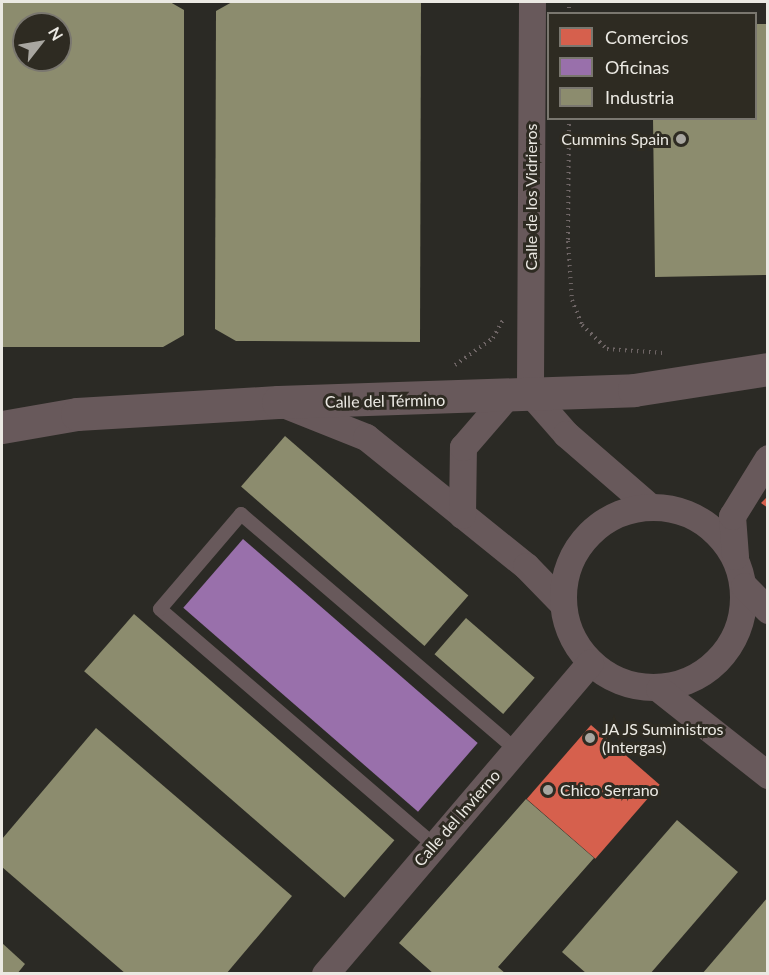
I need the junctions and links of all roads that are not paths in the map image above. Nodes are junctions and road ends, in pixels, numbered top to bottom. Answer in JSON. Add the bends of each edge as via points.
{"nodes":[{"id":1,"x":532,"y":2,"type":"edge"},
{"id":2,"x":768,"y":369,"type":"edge"},
{"id":3,"x":519,"y":394,"type":"junction"},
{"id":4,"x":278,"y":402,"type":"junction"},
{"id":5,"x":2,"y":427,"type":"edge"},
{"id":6,"x":768,"y":458,"type":"edge"},
{"id":7,"x":648,"y":505,"type":"junction"},
{"id":8,"x":462,"y":516,"type":"junction"},
{"id":9,"x":735,"y":556,"type":"junction"},
{"id":10,"x":744,"y":586,"type":"junction"},
{"id":11,"x":562,"y":603,"type":"junction"},
{"id":12,"x":768,"y":610,"type":"edge"},
{"id":13,"x":590,"y":663,"type":"junction"},
{"id":14,"x":659,"y":688,"type":"junction"},
{"id":15,"x":515,"y":749,"type":"junction"},
{"id":16,"x":768,"y":775,"type":"edge"},
{"id":17,"x":433,"y":844,"type":"junction"},
{"id":18,"x":325,"y":974,"type":"edge"}],
"edges":[{"from":1,"to":3,"type":"street","name":"Calle de los Vidrieros"},
{"from":2,"to":3,"type":"street","name":"Calle del Término","via":[[634,390]]},
{"from":3,"to":4,"type":"street","name":"Calle del Término"},
{"from":3,"to":7,"type":"street"},
{"from":3,"to":8,"type":"street","via":[[463,447]]},
{"from":4,"to":5,"type":"street","name":"Calle del Término","via":[[77,414]]},
{"from":4,"to":8,"type":"street","via":[[366,437]]},
{"from":6,"to":9,"type":"street","via":[[732,516]]},
{"from":7,"to":9,"type":"street","via":[[682,510],[710,525]]},
{"from":7,"to":11,"type":"street","via":[[613,514],[584,537],[567,565]]},
{"from":8,"to":11,"type":"street"},
{"from":9,"to":10,"type":"street"},
{"from":10,"to":12,"type":"street"},
{"from":10,"to":14,"type":"street","via":[[739,630],[723,657],[690,681]]},
{"from":11,"to":13,"type":"street","via":[[570,634]]},
{"from":13,"to":14,"type":"street","via":[[616,681]]},
{"from":13,"to":15,"type":"street","name":"Calle del Invierno"},
{"from":14,"to":16,"type":"street"},
{"from":15,"to":17,"type":"street","name":"Calle del Invierno"},
{"from":15,"to":17,"type":"lane","via":[[241,514],[160,609]]},
{"from":17,"to":18,"type":"street","name":"Calle del Invierno"}]}
